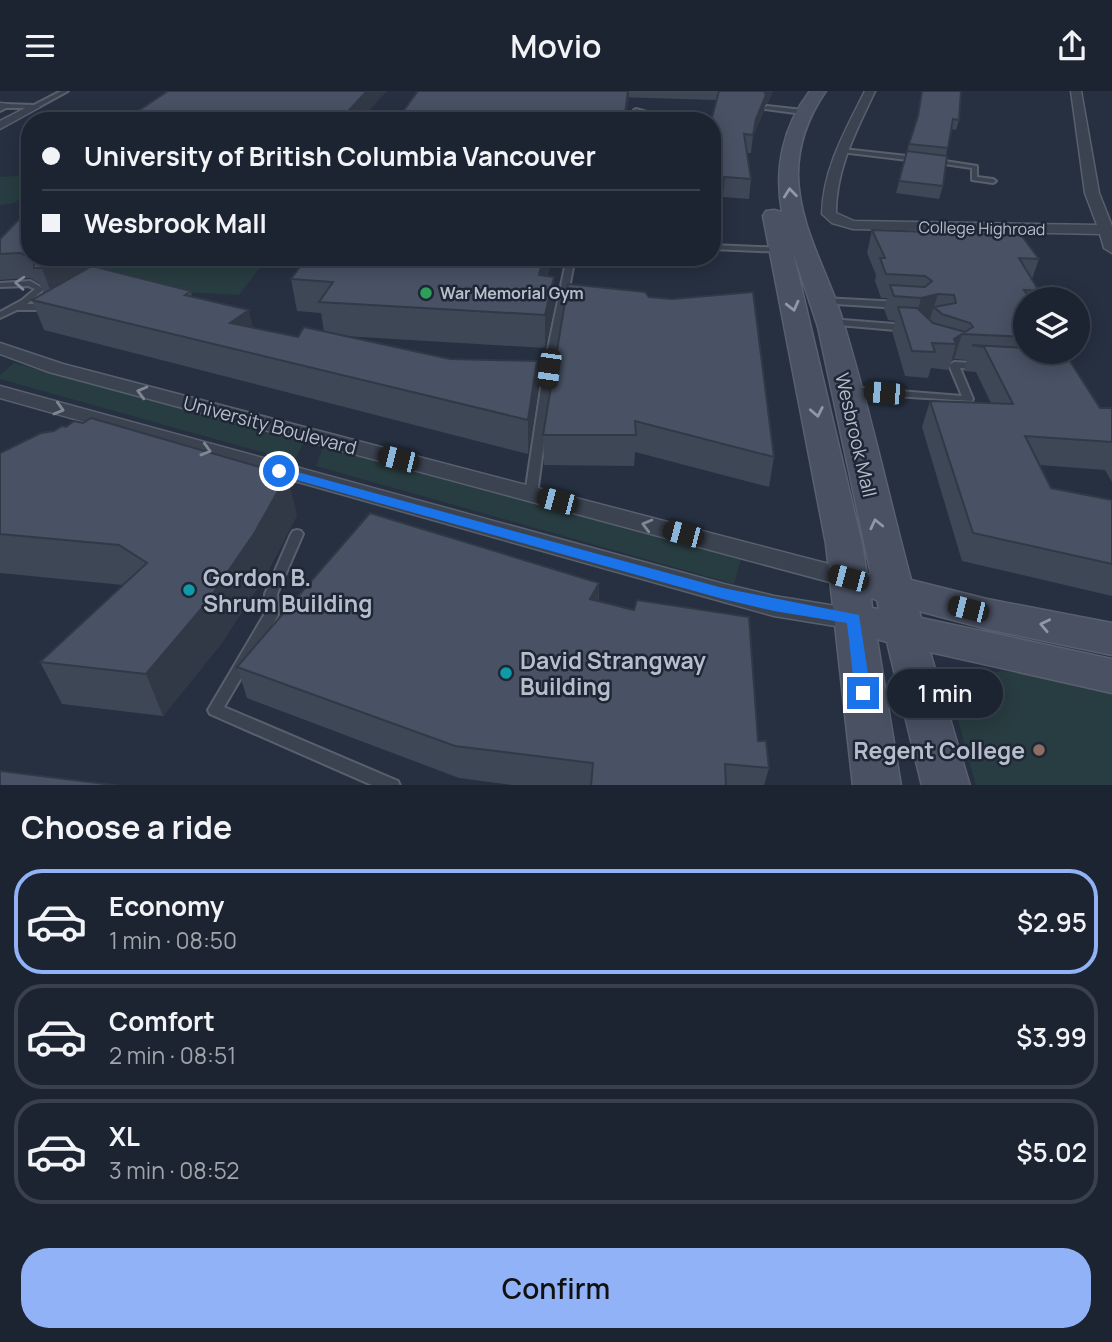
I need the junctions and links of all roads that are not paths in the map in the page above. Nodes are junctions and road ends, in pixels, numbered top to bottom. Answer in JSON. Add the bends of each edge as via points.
{"nodes":[{"id":1,"x":65,"y":91,"type":"edge"},
{"id":2,"x":818,"y":91,"type":"edge"},
{"id":3,"x":870,"y":91,"type":"edge"},
{"id":4,"x":1076,"y":91,"type":"edge"},
{"id":5,"x":799,"y":104,"type":"edge"},
{"id":6,"x":2,"y":107,"type":"edge"},
{"id":7,"x":35,"y":107,"type":"junction"},
{"id":8,"x":767,"y":108,"type":"edge"},
{"id":9,"x":636,"y":111,"type":"dead end"},
{"id":10,"x":26,"y":112,"type":"edge"},
{"id":11,"x":641,"y":112,"type":"edge"},
{"id":12,"x":21,"y":115,"type":"edge"},
{"id":13,"x":0,"y":126,"type":"edge"},
{"id":14,"x":843,"y":151,"type":"junction"},
{"id":15,"x":770,"y":157,"type":"dead end"},
{"id":16,"x":993,"y":181,"type":"dead end"},
{"id":17,"x":770,"y":194,"type":"dead end"},
{"id":18,"x":1107,"y":229,"type":"edge"},
{"id":19,"x":721,"y":247,"type":"edge"},
{"id":20,"x":1112,"y":248,"type":"edge"},
{"id":21,"x":791,"y":250,"type":"junction"},
{"id":22,"x":569,"y":266,"type":"edge"},
{"id":23,"x":0,"y":285,"type":"edge"},
{"id":24,"x":56,"y":300,"type":"edge"},
{"id":25,"x":909,"y":305,"type":"edge"},
{"id":26,"x":14,"y":307,"type":"junction"},
{"id":27,"x":826,"y":312,"type":"junction"},
{"id":28,"x":0,"y":315,"type":"edge"},
{"id":29,"x":915,"y":328,"type":"edge"},
{"id":30,"x":0,"y":348,"type":"edge"},
{"id":31,"x":995,"y":367,"type":"edge"},
{"id":32,"x":846,"y":390,"type":"junction"},
{"id":33,"x":0,"y":392,"type":"edge"},
{"id":34,"x":531,"y":494,"type":"junction"},
{"id":35,"x":297,"y":534,"type":"dead end"},
{"id":36,"x":893,"y":590,"type":"junction"},
{"id":37,"x":851,"y":599,"type":"junction"},
{"id":38,"x":904,"y":630,"type":"junction"},
{"id":39,"x":1112,"y":639,"type":"edge"},
{"id":40,"x":1112,"y":676,"type":"edge"},
{"id":41,"x":390,"y":785,"type":"edge"},
{"id":42,"x":877,"y":785,"type":"edge"},
{"id":43,"x":946,"y":785,"type":"edge"}],
"edges":[{"from":1,"to":7,"type":"lane"},
{"from":2,"to":5,"type":"main road","name":"Wesbrook Mall"},
{"from":3,"to":14,"type":"street"},
{"from":4,"to":18,"type":"street","via":[[1092,193]]},
{"from":5,"to":8,"type":"lane"},
{"from":5,"to":15,"type":"main road","name":"Wesbrook Mall","via":[[776,135]]},
{"from":21,"to":5,"type":"main road","name":"Wesbrook Mall","one_way":true,"via":[[788,166]]},
{"from":6,"to":7,"type":"lane"},
{"from":7,"to":10,"type":"street"},
{"from":9,"to":11,"type":"lane"},
{"from":12,"to":13,"type":"street"},
{"from":14,"to":16,"type":"lane","via":[[975,167],[974,179]]},
{"from":14,"to":18,"type":"street","name":"College Highroad","via":[[829,213],[853,225],[1001,234]]},
{"from":17,"to":21,"type":"main road","name":"Wesbrook Mall"},
{"from":18,"to":20,"type":"street"},
{"from":19,"to":21,"type":"lane"},
{"from":21,"to":27,"type":"main road","name":"Wesbrook Mall"},
{"from":21,"to":37,"type":"main road","name":"Wesbrook Mall","one_way":true,"via":[[803,345]]},
{"from":22,"to":34,"type":"lane"},
{"from":26,"to":23,"type":"lane","one_way":true,"via":[[40,289],[30,283]]},
{"from":24,"to":26,"type":"lane","via":[[37,307]]},
{"from":25,"to":27,"type":"lane"},
{"from":26,"to":28,"type":"lane"},
{"from":27,"to":29,"type":"lane"},
{"from":27,"to":32,"type":"main road","name":"Wesbrook Mall"},
{"from":34,"to":30,"type":"street","name":"University Boulevard","one_way":true,"via":[[56,368]]},
{"from":31,"to":32,"type":"lane","via":[[954,365],[968,399]]},
{"from":36,"to":32,"type":"main road","name":"Wesbrook Mall","one_way":true},
{"from":33,"to":37,"type":"street","name":"University Boulevard","one_way":true,"via":[[774,606]]},
{"from":37,"to":34,"type":"street","name":"University Boulevard","one_way":true},
{"from":35,"to":41,"type":"lane","via":[[271,594],[271,615],[215,710]]},
{"from":36,"to":37,"type":"main road","name":"University Boulevard"},
{"from":36,"to":38,"type":"main road","name":"Wesbrook Mall"},
{"from":39,"to":36,"type":"main road","name":"University Boulevard","one_way":true},
{"from":37,"to":38,"type":"main road","name":"University Boulevard"},
{"from":37,"to":42,"type":"main road","name":"Wesbrook Mall"},
{"from":38,"to":40,"type":"main road","name":"University Boulevard"},
{"from":38,"to":43,"type":"main road","name":"Wesbrook Mall"}]}
